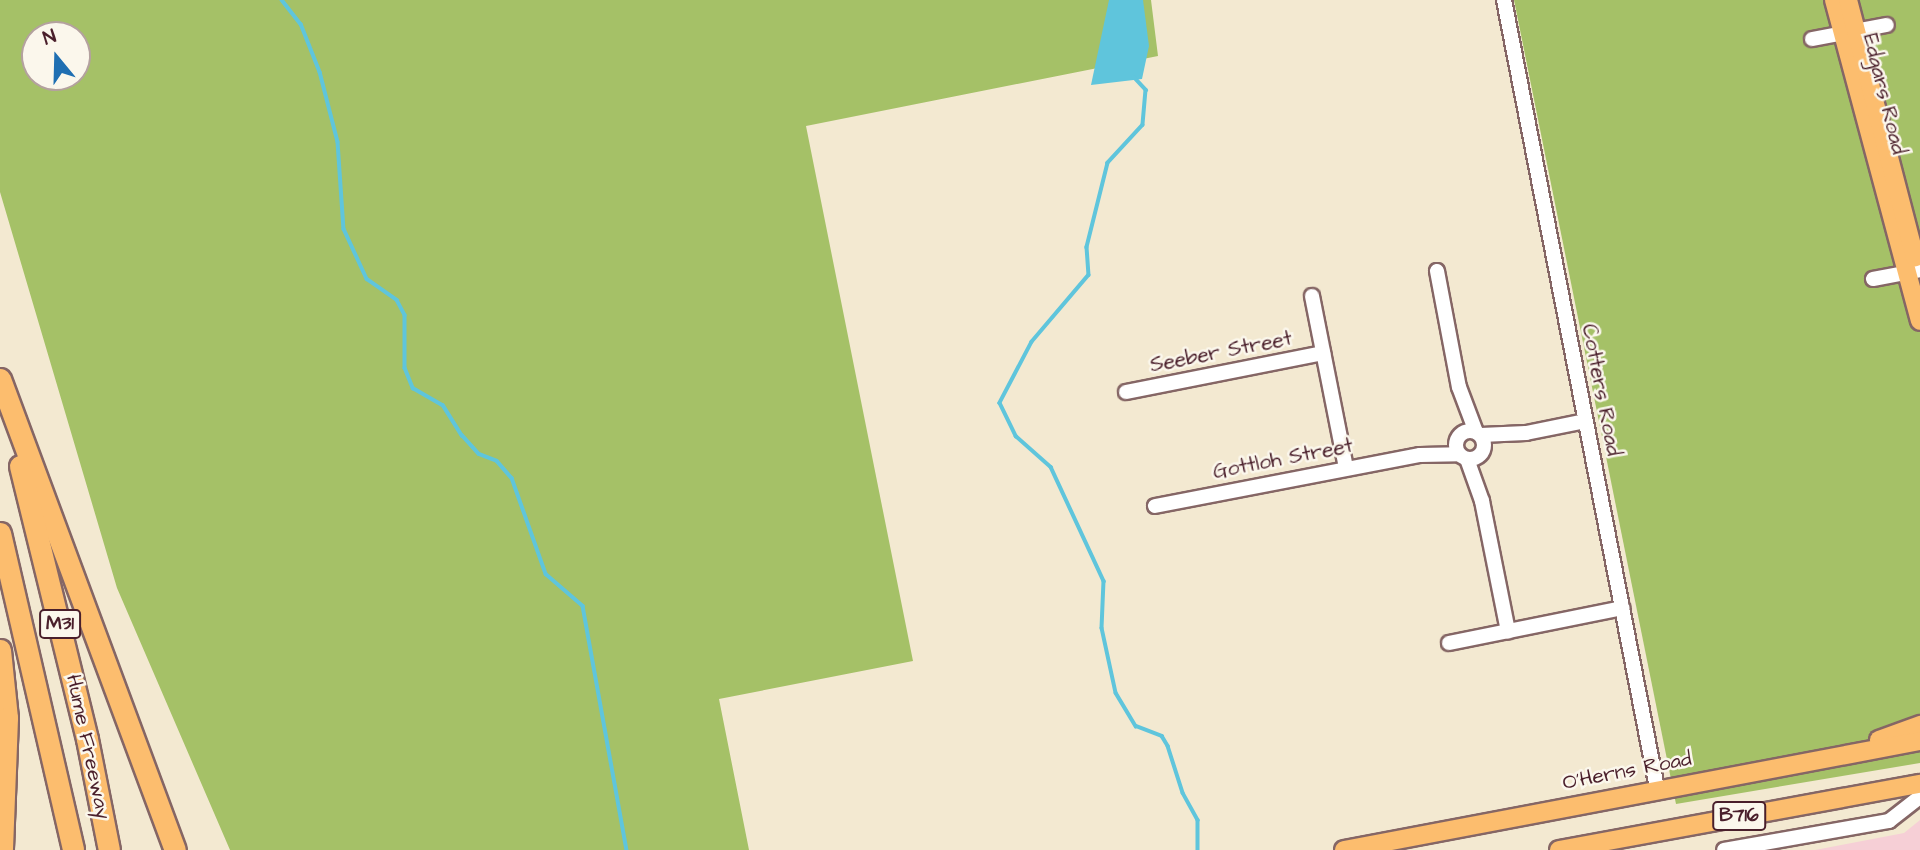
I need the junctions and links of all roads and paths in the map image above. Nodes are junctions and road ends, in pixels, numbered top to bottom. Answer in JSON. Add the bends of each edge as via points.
{"nodes":[{"id":1,"x":1504,"y":0,"type":"edge"},
{"id":2,"x":1834,"y":0,"type":"edge"},
{"id":3,"x":1848,"y":0,"type":"edge"},
{"id":4,"x":1887,"y":25,"type":"dead end"},
{"id":5,"x":1851,"y":31,"type":"junction"},
{"id":6,"x":1812,"y":39,"type":"dead end"},
{"id":7,"x":1437,"y":271,"type":"dead end"},
{"id":8,"x":1916,"y":273,"type":"edge"},
{"id":9,"x":1873,"y":279,"type":"dead end"},
{"id":10,"x":1312,"y":296,"type":"dead end"},
{"id":11,"x":1920,"y":321,"type":"edge"},
{"id":12,"x":1323,"y":353,"type":"junction"},
{"id":13,"x":0,"y":379,"type":"edge"},
{"id":14,"x":1126,"y":392,"type":"dead end"},
{"id":15,"x":0,"y":401,"type":"edge"},
{"id":16,"x":1585,"y":421,"type":"junction"},
{"id":17,"x":1470,"y":445,"type":"junction"},
{"id":18,"x":1346,"y":468,"type":"junction"},
{"id":19,"x":1155,"y":506,"type":"dead end"},
{"id":20,"x":0,"y":533,"type":"edge"},
{"id":21,"x":1623,"y":608,"type":"junction"},
{"id":22,"x":1508,"y":631,"type":"junction"},
{"id":23,"x":1449,"y":643,"type":"dead end"},
{"id":24,"x":0,"y":650,"type":"edge"},
{"id":25,"x":1920,"y":725,"type":"edge"},
{"id":26,"x":1920,"y":741,"type":"edge"},
{"id":27,"x":1833,"y":757,"type":"junction"},
{"id":28,"x":1920,"y":784,"type":"edge"},
{"id":29,"x":1657,"y":788,"type":"junction"},
{"id":30,"x":1920,"y":797,"type":"edge"},
{"id":31,"x":2,"y":850,"type":"edge"},
{"id":32,"x":73,"y":850,"type":"edge"},
{"id":33,"x":109,"y":850,"type":"edge"},
{"id":34,"x":175,"y":850,"type":"edge"},
{"id":35,"x":1344,"y":850,"type":"edge"},
{"id":36,"x":1559,"y":850,"type":"edge"},
{"id":37,"x":1724,"y":850,"type":"edge"}],
"edges":[{"from":1,"to":16,"type":"street","name":"Cotters Road"},
{"from":2,"to":5,"type":"main road","name":"Edgars Road"},
{"from":3,"to":5,"type":"main road","name":"Edgars Road"},
{"from":4,"to":5,"type":"street"},
{"from":5,"to":6,"type":"street"},
{"from":5,"to":8,"type":"main road","name":"Edgars Road"},
{"from":7,"to":17,"type":"street"},
{"from":8,"to":9,"type":"street"},
{"from":8,"to":11,"type":"main road","name":"Edgars Road"},
{"from":10,"to":12,"type":"street"},
{"from":12,"to":14,"type":"street","name":"Seeber Street"},
{"from":12,"to":18,"type":"street"},
{"from":13,"to":34,"type":"highway"},
{"from":15,"to":33,"type":"highway","name":"Hume Freeway","number":"M31","via":[[54,598]]},
{"from":16,"to":17,"type":"street","name":"Gottloh Street"},
{"from":16,"to":21,"type":"street","name":"Cotters Road"},
{"from":17,"to":18,"type":"street","name":"Gottloh Street"},
{"from":17,"to":22,"type":"street"},
{"from":18,"to":19,"type":"street","name":"Gottloh Street"},
{"from":20,"to":32,"type":"highway","name":"Hume Freeway","number":"M31"},
{"from":21,"to":22,"type":"street"},
{"from":21,"to":29,"type":"street","name":"Cotters Road"},
{"from":22,"to":23,"type":"street"},
{"from":24,"to":31,"type":"highway","via":[[7,718]]},
{"from":25,"to":27,"type":"main road"},
{"from":26,"to":27,"type":"main road","name":"O'Herns Road","number":"B716"},
{"from":27,"to":29,"type":"main road","name":"O'Herns Road","number":"B716"},
{"from":28,"to":36,"type":"main road","number":"B716"},
{"from":29,"to":35,"type":"main road","name":"O'Herns Road","number":"B716"},
{"from":30,"to":37,"type":"street","via":[[1889,821]]}]}
